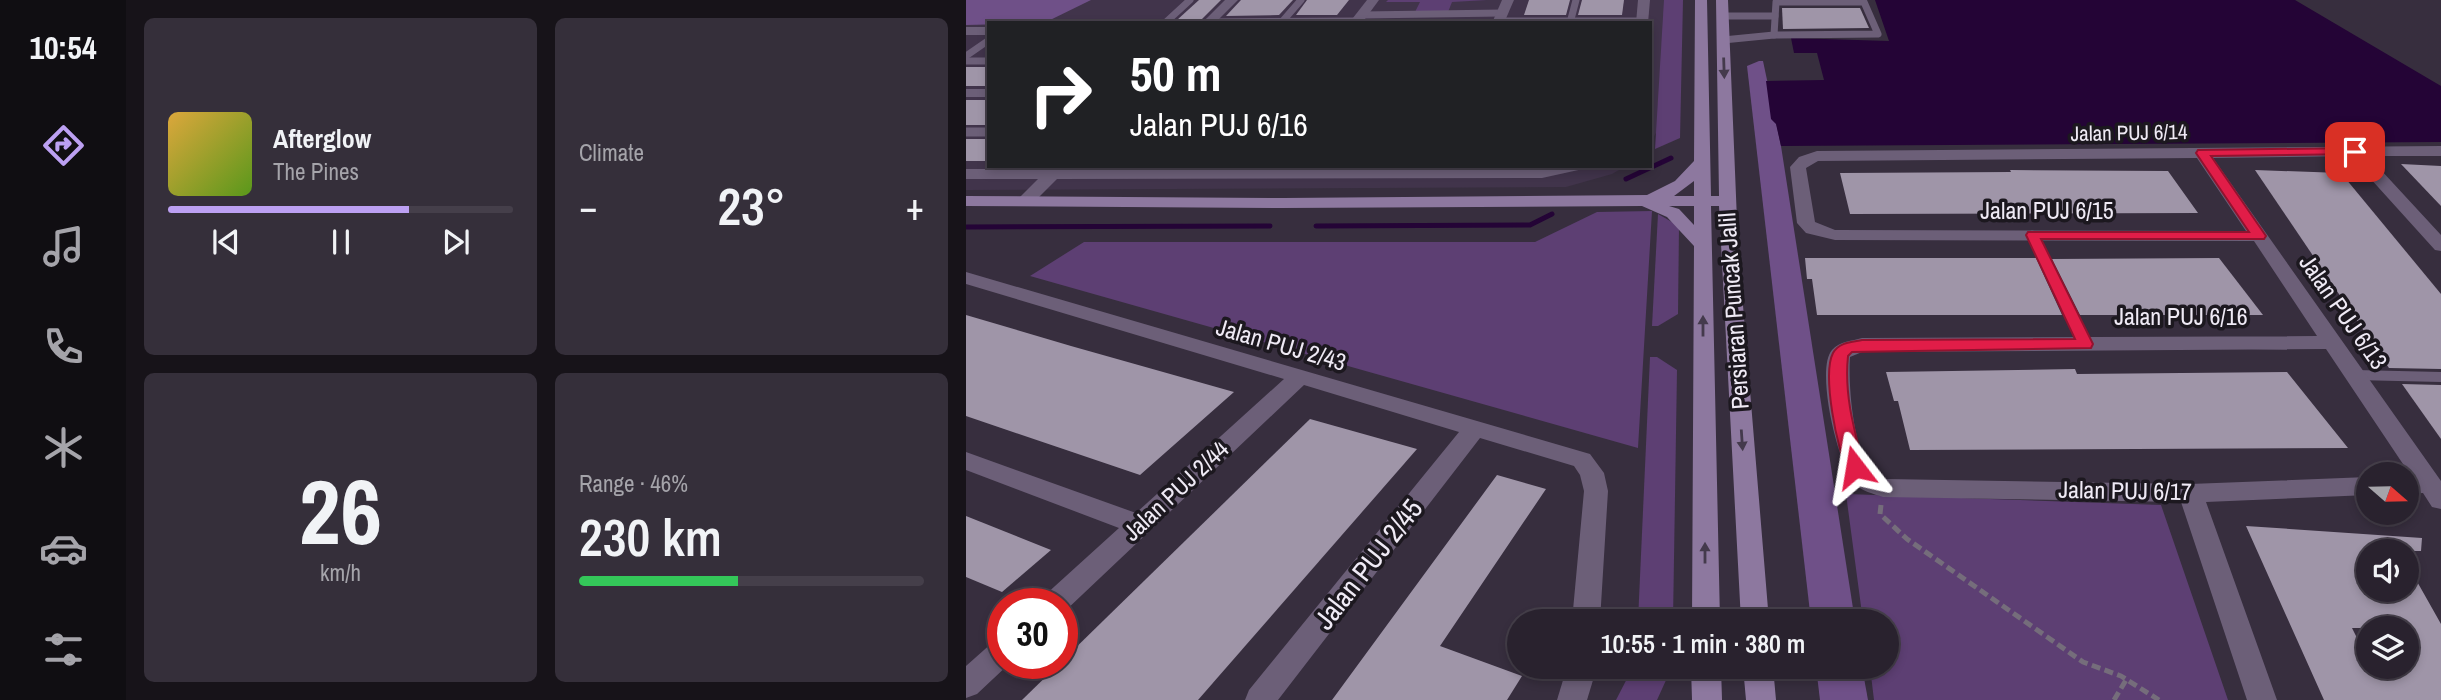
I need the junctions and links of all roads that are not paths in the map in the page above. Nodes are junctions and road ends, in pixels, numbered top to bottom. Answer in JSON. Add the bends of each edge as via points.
{"nodes":[{"id":1,"x":1190,"y":0,"type":"edge"},
{"id":2,"x":1232,"y":0,"type":"edge"},
{"id":3,"x":1301,"y":0,"type":"edge"},
{"id":4,"x":1373,"y":0,"type":"edge"},
{"id":5,"x":1508,"y":0,"type":"edge"},
{"id":6,"x":1576,"y":0,"type":"edge"},
{"id":7,"x":1644,"y":0,"type":"edge"},
{"id":8,"x":1701,"y":0,"type":"edge"},
{"id":9,"x":1722,"y":0,"type":"edge"},
{"id":10,"x":1430,"y":15,"type":"junction"},
{"id":11,"x":1722,"y":16,"type":"junction"},
{"id":12,"x":1775,"y":16,"type":"junction"},
{"id":13,"x":1500,"y":19,"type":"edge"},
{"id":14,"x":1358,"y":20,"type":"edge"},
{"id":15,"x":1167,"y":21,"type":"edge"},
{"id":16,"x":1210,"y":21,"type":"edge"},
{"id":17,"x":1282,"y":21,"type":"edge"},
{"id":18,"x":1320,"y":21,"type":"edge"},
{"id":19,"x":1426,"y":21,"type":"edge"},
{"id":20,"x":1547,"y":21,"type":"edge"},
{"id":21,"x":1570,"y":21,"type":"edge"},
{"id":22,"x":1643,"y":21,"type":"edge"},
{"id":23,"x":966,"y":31,"type":"edge"},
{"id":24,"x":987,"y":31,"type":"edge"},
{"id":25,"x":1774,"y":35,"type":"junction"},
{"id":26,"x":1723,"y":40,"type":"junction"},
{"id":27,"x":987,"y":42,"type":"edge"},
{"id":28,"x":966,"y":58,"type":"edge"},
{"id":29,"x":987,"y":61,"type":"edge"},
{"id":30,"x":966,"y":93,"type":"edge"},
{"id":31,"x":987,"y":93,"type":"edge"},
{"id":32,"x":966,"y":132,"type":"edge"},
{"id":33,"x":987,"y":132,"type":"edge"},
{"id":34,"x":2441,"y":151,"type":"edge"},
{"id":35,"x":2355,"y":152,"type":"junction"},
{"id":36,"x":2202,"y":153,"type":"junction"},
{"id":37,"x":1702,"y":162,"type":"junction"},
{"id":38,"x":1567,"y":168,"type":"edge"},
{"id":39,"x":1444,"y":169,"type":"edge"},
{"id":40,"x":1056,"y":170,"type":"edge"},
{"id":41,"x":1257,"y":170,"type":"edge"},
{"id":42,"x":966,"y":174,"type":"edge"},
{"id":43,"x":1026,"y":200,"type":"junction"},
{"id":44,"x":966,"y":201,"type":"edge"},
{"id":45,"x":1702,"y":201,"type":"junction"},
{"id":46,"x":1727,"y":201,"type":"junction"},
{"id":47,"x":1642,"y":202,"type":"junction"},
{"id":48,"x":1835,"y":235,"type":"joint"},
{"id":49,"x":2032,"y":235,"type":"junction"},
{"id":50,"x":2259,"y":236,"type":"junction"},
{"id":51,"x":1703,"y":245,"type":"junction"},
{"id":52,"x":2441,"y":246,"type":"edge"},
{"id":53,"x":966,"y":278,"type":"edge"},
{"id":54,"x":2332,"y":342,"type":"junction"},
{"id":55,"x":2085,"y":344,"type":"junction"},
{"id":56,"x":2355,"y":375,"type":"junction"},
{"id":57,"x":2441,"y":377,"type":"edge"},
{"id":58,"x":1299,"y":378,"type":"junction"},
{"id":59,"x":1476,"y":427,"type":"junction"},
{"id":60,"x":966,"y":461,"type":"edge"},
{"id":61,"x":2356,"y":486,"type":"edge"},
{"id":62,"x":1883,"y":488,"type":"joint"},
{"id":63,"x":2426,"y":490,"type":"edge"},
{"id":64,"x":2190,"y":493,"type":"junction"},
{"id":65,"x":1139,"y":526,"type":"junction"},
{"id":66,"x":1071,"y":588,"type":"edge"},
{"id":67,"x":1587,"y":609,"type":"edge"},
{"id":68,"x":1706,"y":609,"type":"edge"},
{"id":69,"x":1754,"y":609,"type":"edge"},
{"id":70,"x":987,"y":666,"type":"edge"},
{"id":71,"x":1578,"y":679,"type":"edge"},
{"id":72,"x":1706,"y":679,"type":"edge"},
{"id":73,"x":1759,"y":679,"type":"edge"},
{"id":74,"x":966,"y":685,"type":"edge"},
{"id":75,"x":966,"y":697,"type":"edge"},
{"id":76,"x":972,"y":700,"type":"edge"},
{"id":77,"x":1260,"y":700,"type":"edge"},
{"id":78,"x":1572,"y":700,"type":"edge"},
{"id":79,"x":1707,"y":700,"type":"edge"},
{"id":80,"x":1761,"y":700,"type":"edge"},
{"id":81,"x":2262,"y":700,"type":"edge"}],
"edges":[{"from":1,"to":15,"type":"lane"},
{"from":2,"to":16,"type":"street"},
{"from":3,"to":17,"type":"lane"},
{"from":4,"to":14,"type":"street"},
{"from":5,"to":13,"type":"street"},
{"from":6,"to":21,"type":"lane"},
{"from":7,"to":22,"type":"street"},
{"from":8,"to":37,"type":"main road","name":"Persiaran Puncak Jalil"},
{"from":9,"to":11,"type":"main road","name":"Persiaran Puncak Jalil"},
{"from":10,"to":13,"type":"lane"},
{"from":10,"to":14,"type":"lane"},
{"from":10,"to":19,"type":"lane"},
{"from":11,"to":12,"type":"lane"},
{"from":11,"to":26,"type":"main road","name":"Persiaran Puncak Jalil"},
{"from":12,"to":25,"type":"lane"},
{"from":12,"to":25,"type":"lane","via":[[1776,2],[1864,2],[1878,34]]},
{"from":13,"to":20,"type":"lane"},
{"from":14,"to":18,"type":"lane"},
{"from":23,"to":24,"type":"street"},
{"from":25,"to":26,"type":"lane"},
{"from":26,"to":46,"type":"main road","name":"Persiaran Puncak Jalil","one_way":true},
{"from":27,"to":28,"type":"lane"},
{"from":28,"to":29,"type":"lane"},
{"from":30,"to":31,"type":"street"},
{"from":32,"to":33,"type":"lane"},
{"from":34,"to":35,"type":"street","name":"Jalan PUJ 6/14"},
{"from":35,"to":36,"type":"street","name":"Jalan PUJ 6/14"},
{"from":35,"to":52,"type":"street"},
{"from":36,"to":48,"type":"street","name":"Jalan PUJ 6/14","via":[[1817,156],[1798,167],[1804,216],[1812,229]]},
{"from":36,"to":50,"type":"street","name":"Jalan PUJ 6/13"},
{"from":37,"to":45,"type":"main road","name":"Persiaran Puncak Jalil"},
{"from":37,"to":47,"type":"main road","via":[[1686,183]]},
{"from":38,"to":39,"type":"street","via":[[1542,173]]},
{"from":39,"to":41,"type":"street"},
{"from":40,"to":41,"type":"street"},
{"from":40,"to":42,"type":"street"},
{"from":40,"to":43,"type":"street"},
{"from":43,"to":44,"type":"main road"},
{"from":43,"to":47,"type":"main road"},
{"from":45,"to":46,"type":"main road"},
{"from":45,"to":47,"type":"main road"},
{"from":45,"to":51,"type":"main road","name":"Persiaran Puncak Jalil"},
{"from":46,"to":69,"type":"main road","name":"Persiaran Puncak Jalil","one_way":true},
{"from":47,"to":51,"type":"main road","via":[[1673,214]]},
{"from":48,"to":49,"type":"street","name":"Jalan PUJ 6/15"},
{"from":49,"to":50,"type":"street","name":"Jalan PUJ 6/15"},
{"from":49,"to":55,"type":"lane"},
{"from":50,"to":54,"type":"street","name":"Jalan PUJ 6/13"},
{"from":68,"to":51,"type":"main road","name":"Persiaran Puncak Jalil","one_way":true},
{"from":53,"to":58,"type":"street","name":"Jalan PUJ 2/43"},
{"from":54,"to":55,"type":"street","name":"Jalan PUJ 6/16"},
{"from":54,"to":56,"type":"street","name":"Jalan PUJ 6/13"},
{"from":55,"to":62,"type":"street","name":"Jalan PUJ 6/16","via":[[1847,348],[1840,354],[1837,381],[1855,467],[1865,480]]},
{"from":56,"to":57,"type":"lane"},
{"from":56,"to":63,"type":"street","name":"Jalan PUJ 6/13"},
{"from":58,"to":59,"type":"street","name":"Jalan PUJ 2/43"},
{"from":58,"to":65,"type":"street","name":"Jalan PUJ 2/44"},
{"from":59,"to":67,"type":"street","name":"Jalan PUJ 2/43","via":[[1582,460],[1592,473],[1596,491]]},
{"from":59,"to":77,"type":"street","name":"Jalan PUJ 2/45"},
{"from":60,"to":65,"type":"street"},
{"from":61,"to":64,"type":"street","name":"Jalan PUJ 6/17"},
{"from":62,"to":64,"type":"street","name":"Jalan PUJ 6/17"},
{"from":64,"to":81,"type":"street"},
{"from":65,"to":66,"type":"street","name":"Jalan PUJ 2/44"},
{"from":70,"to":74,"type":"street"},
{"from":71,"to":78,"type":"street"},
{"from":72,"to":79,"type":"main road"},
{"from":73,"to":80,"type":"main road"},
{"from":75,"to":76,"type":"street"}]}
